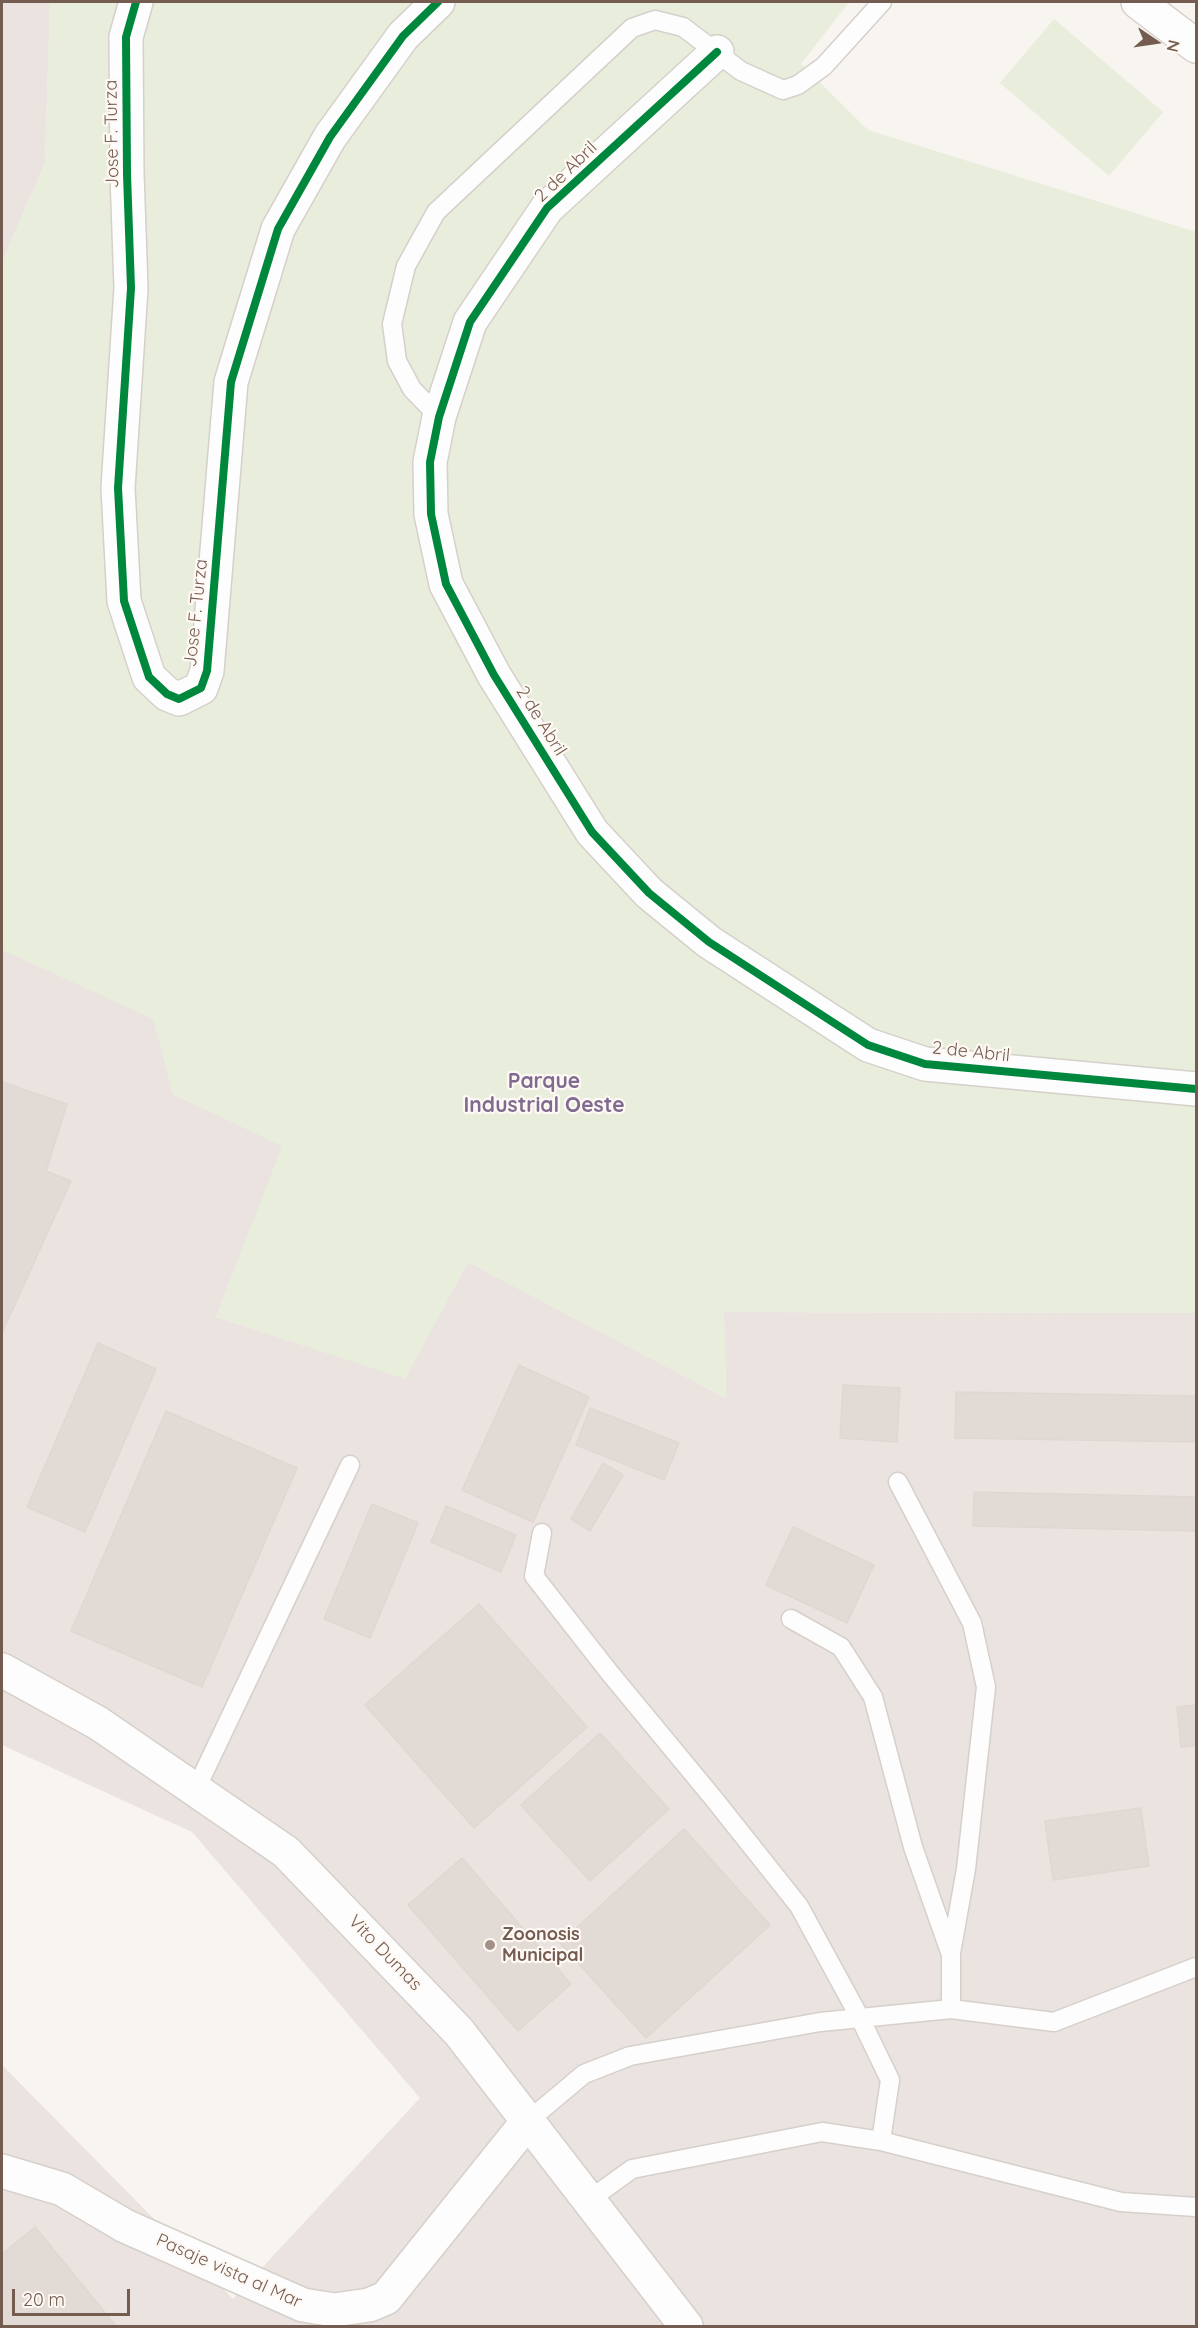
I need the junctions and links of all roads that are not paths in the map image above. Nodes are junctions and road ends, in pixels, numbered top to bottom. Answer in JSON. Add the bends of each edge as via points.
{"nodes":[{"id":1,"x":136,"y":2,"type":"edge"},
{"id":2,"x":438,"y":2,"type":"edge"},
{"id":3,"x":882,"y":2,"type":"edge"},
{"id":4,"x":1138,"y":2,"type":"edge"},
{"id":5,"x":1197,"y":46,"type":"edge"},
{"id":6,"x":717,"y":52,"type":"junction"},
{"id":7,"x":439,"y":417,"type":"junction"},
{"id":8,"x":1197,"y":1089,"type":"edge"},
{"id":9,"x":350,"y":1465,"type":"dead end"},
{"id":10,"x":898,"y":1482,"type":"dead end"},
{"id":11,"x":542,"y":1533,"type":"dead end"},
{"id":12,"x":791,"y":1619,"type":"dead end"},
{"id":13,"x":2,"y":1670,"type":"edge"},
{"id":14,"x":196,"y":1789,"type":"junction"},
{"id":15,"x":951,"y":1953,"type":"junction"},
{"id":16,"x":1197,"y":1967,"type":"edge"},
{"id":17,"x":951,"y":2009,"type":"junction"},
{"id":18,"x":860,"y":2018,"type":"junction"},
{"id":19,"x":528,"y":2121,"type":"junction"},
{"id":20,"x":881,"y":2141,"type":"junction"},
{"id":21,"x":2,"y":2171,"type":"edge"},
{"id":22,"x":589,"y":2200,"type":"junction"},
{"id":23,"x":1197,"y":2207,"type":"edge"},
{"id":24,"x":686,"y":2326,"type":"edge"}],
"edges":[{"from":1,"to":2,"type":"street","name":"Jose F. Turza","via":[[126,37],[131,288],[118,488],[124,601],[149,677],[178,699],[201,688],[207,671],[231,382],[278,229],[330,137],[403,36]]},
{"from":3,"to":6,"type":"lane","via":[[824,66],[798,85],[783,90],[741,71]]},
{"from":4,"to":5,"type":"street"},
{"from":6,"to":7,"type":"street","name":"2 de Abril","via":[[547,208],[470,322]]},
{"from":6,"to":7,"type":"lane","via":[[683,27],[655,20],[632,28],[436,212],[406,266],[392,324],[397,361],[412,389]]},
{"from":7,"to":8,"type":"street","name":"2 de Abril","via":[[430,462],[431,514],[446,584],[494,675],[592,832],[649,893],[709,942],[868,1044],[925,1064]]},
{"from":9,"to":14,"type":"lane"},
{"from":10,"to":15,"type":"lane","via":[[972,1623],[986,1687],[966,1869]]},
{"from":11,"to":18,"type":"lane","via":[[534,1576],[799,1906]]},
{"from":12,"to":15,"type":"lane","via":[[841,1647],[873,1696],[913,1847]]},
{"from":13,"to":14,"type":"street","name":"Vito Dumas","via":[[98,1723]]},
{"from":14,"to":19,"type":"street","name":"Vito Dumas","via":[[286,1852],[459,2032]]},
{"from":15,"to":17,"type":"lane"},
{"from":16,"to":17,"type":"lane","via":[[1054,2022]]},
{"from":17,"to":18,"type":"lane"},
{"from":18,"to":19,"type":"lane","via":[[630,2056],[584,2074]]},
{"from":18,"to":20,"type":"lane","via":[[890,2079]]},
{"from":19,"to":21,"type":"street","name":"Pasaje vista al Mar","via":[[386,2298],[334,2310],[303,2305],[125,2226],[62,2189]]},
{"from":19,"to":22,"type":"street","name":"Vito Dumas"},
{"from":20,"to":22,"type":"lane","via":[[822,2132],[632,2169]]},
{"from":20,"to":23,"type":"lane","via":[[1121,2202]]},
{"from":22,"to":24,"type":"street","name":"Vito Dumas"}]}
